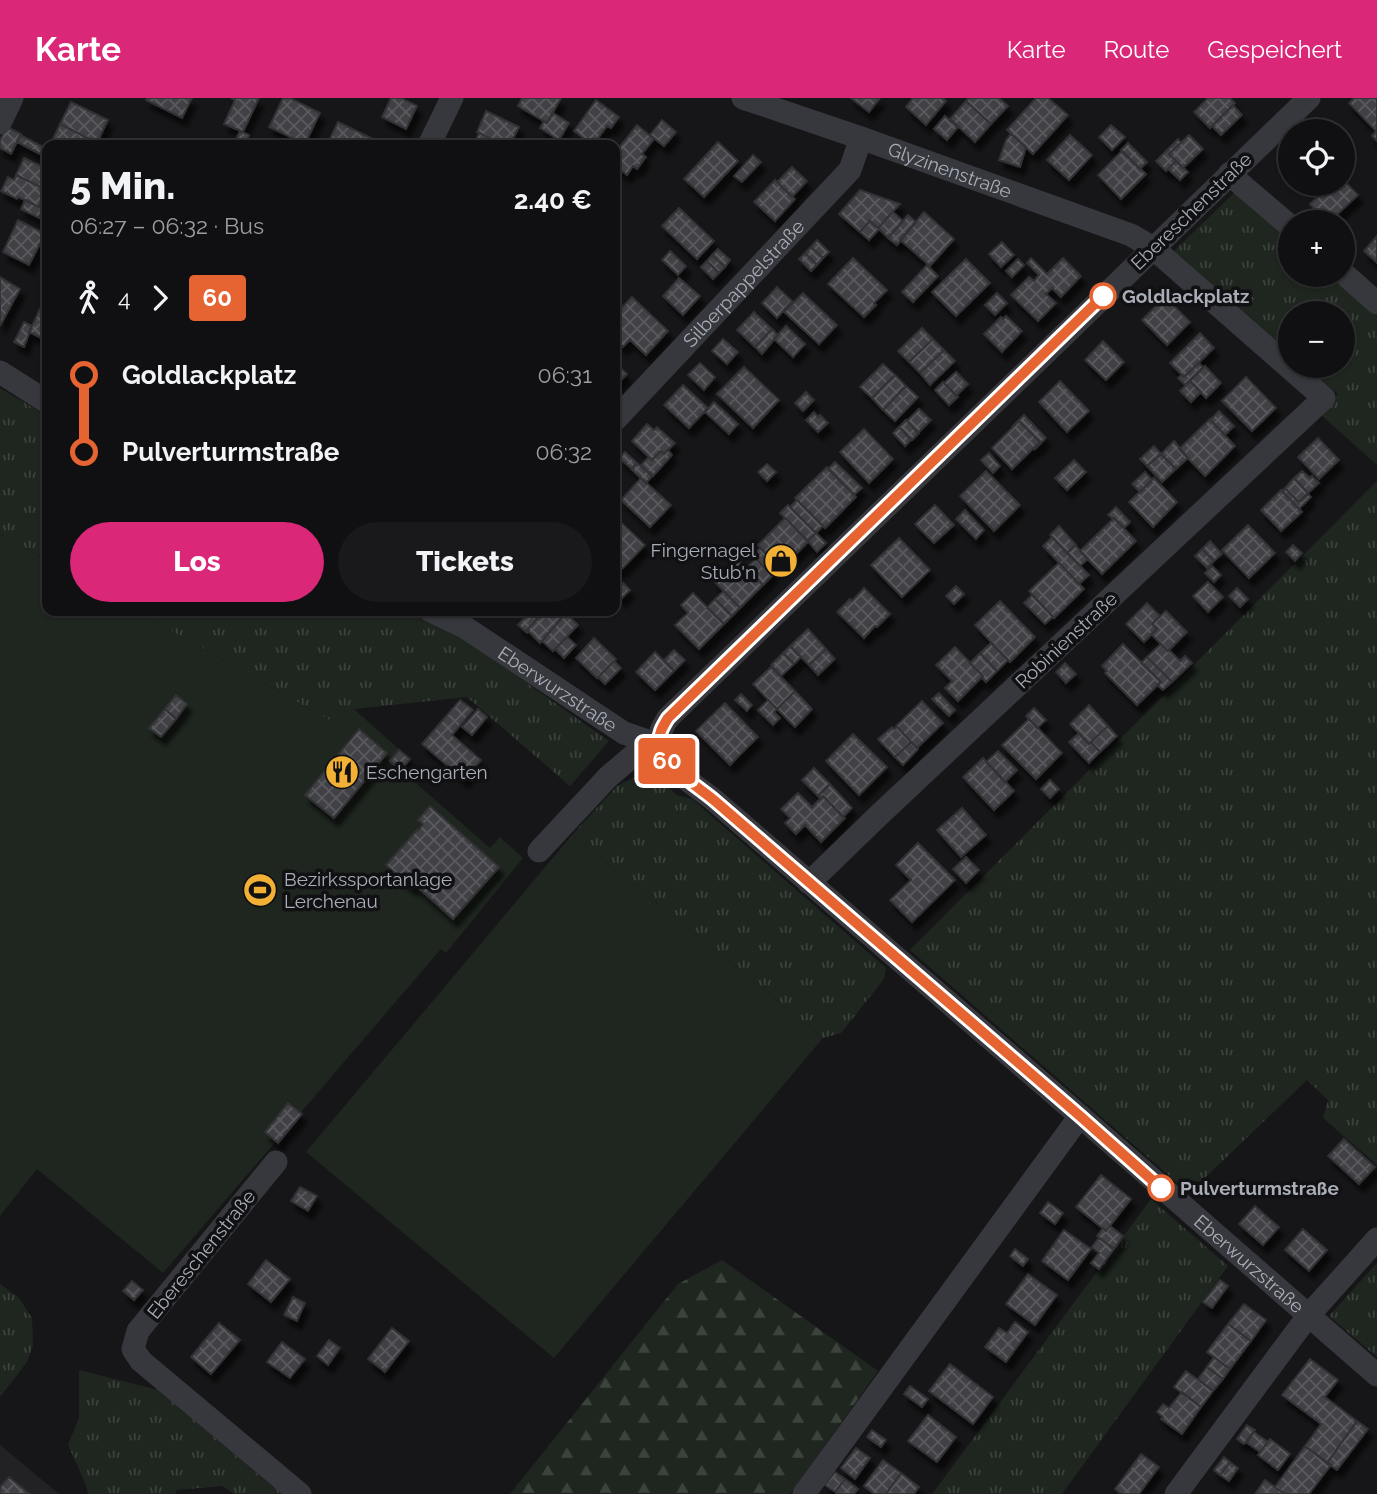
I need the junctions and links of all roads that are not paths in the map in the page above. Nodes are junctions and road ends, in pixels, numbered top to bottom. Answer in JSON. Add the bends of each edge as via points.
{"nodes":[{"id":1,"x":12,"y":98,"type":"edge"},
{"id":2,"x":452,"y":98,"type":"edge"},
{"id":3,"x":743,"y":98,"type":"edge"},
{"id":4,"x":1309,"y":98,"type":"edge"},
{"id":5,"x":0,"y":123,"type":"edge"},
{"id":6,"x":861,"y":138,"type":"junction"},
{"id":7,"x":431,"y":140,"type":"edge"},
{"id":8,"x":1229,"y":174,"type":"junction"},
{"id":9,"x":1278,"y":216,"type":"edge"},
{"id":10,"x":1153,"y":248,"type":"junction"},
{"id":11,"x":1355,"y":284,"type":"edge"},
{"id":12,"x":1377,"y":303,"type":"edge"},
{"id":13,"x":0,"y":372,"type":"edge"},
{"id":14,"x":42,"y":399,"type":"edge"},
{"id":15,"x":620,"y":415,"type":"edge"},
{"id":16,"x":443,"y":616,"type":"edge"},
{"id":17,"x":659,"y":745,"type":"junction"},
{"id":18,"x":539,"y":851,"type":"dead end"},
{"id":19,"x":810,"y":883,"type":"junction"},
{"id":20,"x":1080,"y":1116,"type":"junction"},
{"id":21,"x":276,"y":1162,"type":"dead end"},
{"id":22,"x":1377,"y":1239,"type":"edge"},
{"id":23,"x":1308,"y":1315,"type":"junction"},
{"id":24,"x":1377,"y":1375,"type":"edge"},
{"id":25,"x":300,"y":1494,"type":"edge"},
{"id":26,"x":804,"y":1494,"type":"edge"},
{"id":27,"x":1176,"y":1494,"type":"edge"}],
"edges":[{"from":1,"to":5,"type":"street"},
{"from":2,"to":7,"type":"street"},
{"from":3,"to":6,"type":"street","name":"Glyzinenstraße"},
{"from":4,"to":8,"type":"street","name":"Ebereschenstraße"},
{"from":6,"to":10,"type":"street","name":"Glyzinenstraße","via":[[1131,235]]},
{"from":6,"to":15,"type":"street","name":"Silberpappelstraße","via":[[850,170]]},
{"from":8,"to":9,"type":"street"},
{"from":8,"to":10,"type":"street","name":"Ebereschenstraße"},
{"from":10,"to":17,"type":"street","name":"Ebereschenstraße","via":[[668,718]]},
{"from":10,"to":19,"type":"street","name":"Robinienstraße","via":[[1324,398]]},
{"from":11,"to":12,"type":"street"},
{"from":13,"to":14,"type":"street"},
{"from":16,"to":17,"type":"street","name":"Eberwurzstraße","via":[[624,733]]},
{"from":17,"to":18,"type":"street","via":[[635,754],[608,777]]},
{"from":17,"to":19,"type":"street","name":"Eberwurzstraße","via":[[678,771]]},
{"from":19,"to":20,"type":"street","name":"Eberwurzstraße"},
{"from":20,"to":23,"type":"street","name":"Eberwurzstraße"},
{"from":20,"to":26,"type":"street"},
{"from":21,"to":25,"type":"street","name":"Ebereschenstraße","via":[[138,1331],[133,1349],[141,1361]]},
{"from":22,"to":23,"type":"street"},
{"from":23,"to":24,"type":"street","name":"Eberwurzstraße"},
{"from":23,"to":27,"type":"street"}]}
